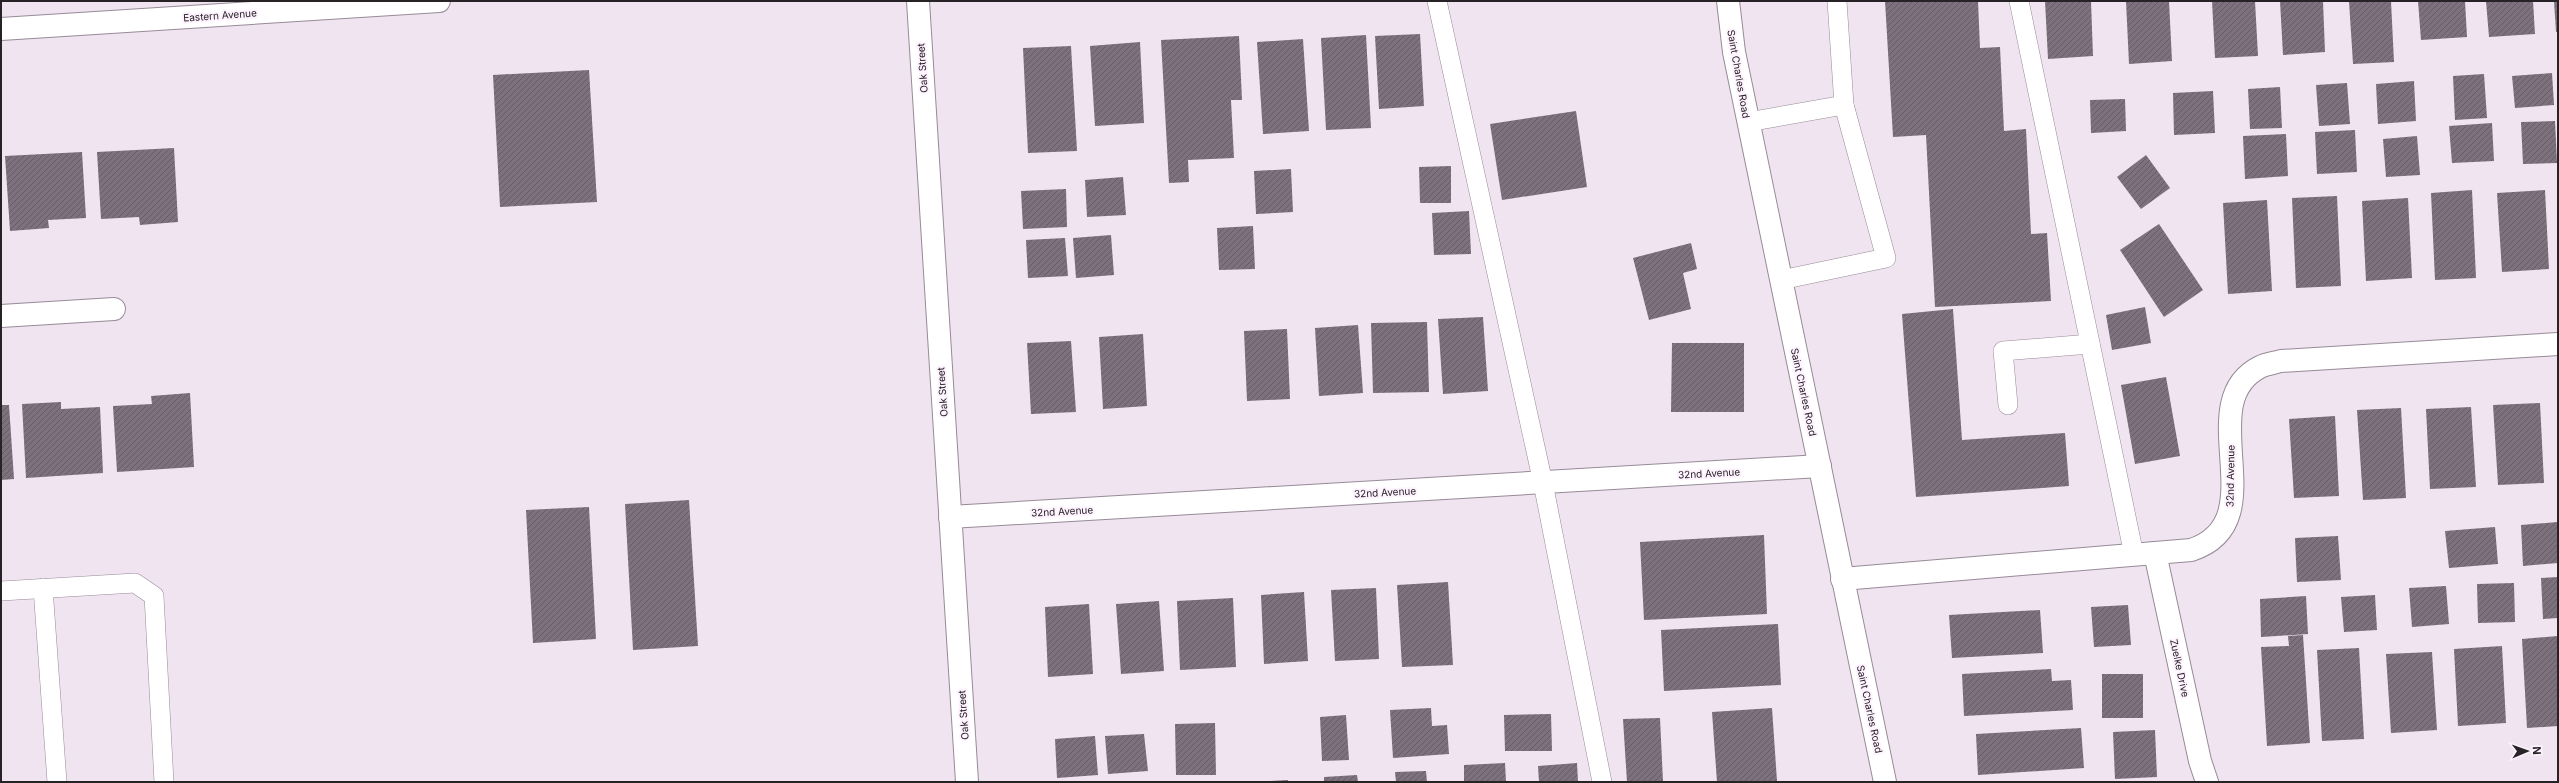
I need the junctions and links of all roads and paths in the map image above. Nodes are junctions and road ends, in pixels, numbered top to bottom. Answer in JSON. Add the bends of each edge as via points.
{"nodes":[{"id":1,"x":439,"y":1,"type":"edge"},
{"id":2,"x":918,"y":1,"type":"edge"},
{"id":3,"x":1437,"y":1,"type":"edge"},
{"id":4,"x":1728,"y":1,"type":"edge"},
{"id":5,"x":1837,"y":1,"type":"edge"},
{"id":6,"x":2019,"y":1,"type":"edge"},
{"id":7,"x":335,"y":4,"type":"edge"},
{"id":8,"x":1,"y":29,"type":"edge"},
{"id":9,"x":1844,"y":104,"type":"junction"},
{"id":10,"x":1748,"y":122,"type":"junction"},
{"id":11,"x":1781,"y":280,"type":"junction"},
{"id":12,"x":114,"y":309,"type":"dead end"},
{"id":13,"x":1,"y":316,"type":"edge"},
{"id":14,"x":2090,"y":344,"type":"junction"},
{"id":15,"x":2558,"y":344,"type":"edge"},
{"id":16,"x":2008,"y":405,"type":"dead end"},
{"id":17,"x":1820,"y":466,"type":"junction"},
{"id":18,"x":1543,"y":483,"type":"junction"},
{"id":19,"x":950,"y":517,"type":"junction"},
{"id":20,"x":2155,"y":553,"type":"junction"},
{"id":21,"x":2134,"y":555,"type":"junction"},
{"id":22,"x":1842,"y":579,"type":"junction"},
{"id":23,"x":43,"y":588,"type":"junction"},
{"id":24,"x":1,"y":591,"type":"edge"},
{"id":25,"x":57,"y":782,"type":"edge"},
{"id":26,"x":164,"y":782,"type":"edge"},
{"id":27,"x":967,"y":782,"type":"edge"},
{"id":28,"x":1602,"y":782,"type":"edge"},
{"id":29,"x":1885,"y":782,"type":"edge"},
{"id":30,"x":2207,"y":782,"type":"edge"}],
"edges":[{"from":1,"to":7,"type":"street","name":"Eastern Avenue"},
{"from":2,"to":19,"type":"street","name":"Oak Street"},
{"from":3,"to":18,"type":"lane"},
{"from":4,"to":10,"type":"street","name":"Saint Charles Road","via":[[1734,52]]},
{"from":5,"to":9,"type":"lane"},
{"from":6,"to":14,"type":"lane"},
{"from":7,"to":8,"type":"street","name":"Eastern Avenue"},
{"from":9,"to":10,"type":"lane"},
{"from":9,"to":11,"type":"lane","via":[[1886,258]]},
{"from":10,"to":11,"type":"street","name":"Saint Charles Road"},
{"from":11,"to":17,"type":"street","name":"Saint Charles Road"},
{"from":12,"to":13,"type":"street"},
{"from":14,"to":16,"type":"lane","via":[[2003,351]]},
{"from":14,"to":21,"type":"lane"},
{"from":15,"to":20,"type":"street","name":"32nd Avenue","via":[[2280,361],[2260,367],[2245,380],[2236,394],[2230,413],[2232,485],[2231,507],[2225,525],[2217,537],[2206,545],[2190,550]]},
{"from":17,"to":18,"type":"street","name":"32nd Avenue"},
{"from":17,"to":22,"type":"street","name":"Saint Charles Road"},
{"from":18,"to":19,"type":"street","name":"32nd Avenue"},
{"from":18,"to":28,"type":"lane"},
{"from":19,"to":27,"type":"street","name":"Oak Street"},
{"from":20,"to":21,"type":"street","name":"32nd Avenue"},
{"from":20,"to":30,"type":"street","name":"Zuelke Drive","via":[[2200,761]]},
{"from":21,"to":22,"type":"street","name":"32nd Avenue"},
{"from":22,"to":29,"type":"street","name":"Saint Charles Road"},
{"from":23,"to":24,"type":"lane"},
{"from":23,"to":25,"type":"lane"},
{"from":23,"to":26,"type":"lane","via":[[135,583],[154,596]]}]}
